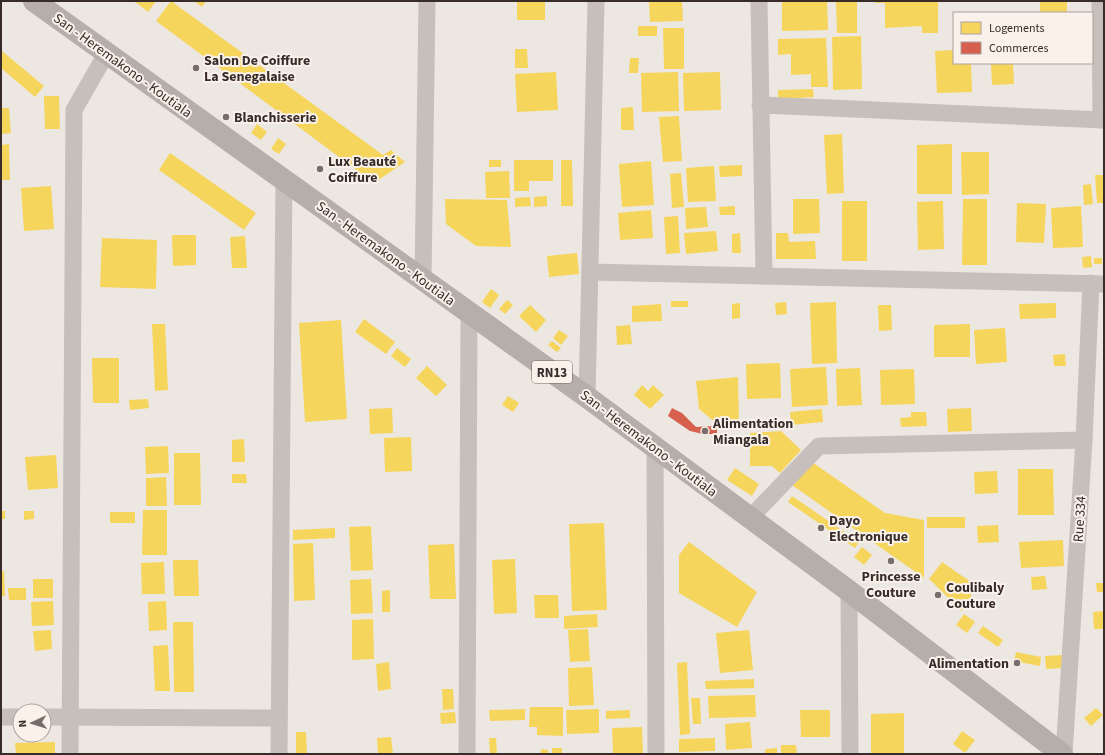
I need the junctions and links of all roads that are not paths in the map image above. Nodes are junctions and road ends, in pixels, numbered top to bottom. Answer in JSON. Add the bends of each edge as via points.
{"nodes":[{"id":1,"x":34,"y":1,"type":"edge"},
{"id":2,"x":427,"y":1,"type":"edge"},
{"id":3,"x":596,"y":1,"type":"edge"},
{"id":4,"x":759,"y":1,"type":"edge"},
{"id":5,"x":1100,"y":1,"type":"edge"},
{"id":6,"x":106,"y":54,"type":"junction"},
{"id":7,"x":760,"y":105,"type":"junction"},
{"id":8,"x":1102,"y":120,"type":"edge"},
{"id":9,"x":284,"y":178,"type":"junction"},
{"id":10,"x":590,"y":272,"type":"junction"},
{"id":11,"x":764,"y":276,"type":"junction"},
{"id":12,"x":423,"y":280,"type":"junction"},
{"id":13,"x":1097,"y":283,"type":"edge"},
{"id":14,"x":469,"y":313,"type":"junction"},
{"id":15,"x":587,"y":398,"type":"junction"},
{"id":16,"x":1084,"y":440,"type":"junction"},
{"id":17,"x":655,"y":448,"type":"junction"},
{"id":18,"x":750,"y":518,"type":"junction"},
{"id":19,"x":849,"y":591,"type":"junction"},
{"id":20,"x":1,"y":717,"type":"edge"},
{"id":21,"x":12,"y":717,"type":"edge"},
{"id":22,"x":52,"y":717,"type":"edge"},
{"id":23,"x":70,"y":717,"type":"junction"},
{"id":24,"x":279,"y":718,"type":"junction"},
{"id":25,"x":70,"y":754,"type":"edge"},
{"id":26,"x":279,"y":754,"type":"edge"},
{"id":27,"x":467,"y":754,"type":"edge"},
{"id":28,"x":656,"y":754,"type":"edge"},
{"id":29,"x":850,"y":754,"type":"edge"},
{"id":30,"x":1063,"y":754,"type":"edge"}],
"edges":[{"from":1,"to":6,"type":"main road","name":"San - Heremakono - Koutiala","number":"RN13"},
{"from":2,"to":12,"type":"street"},
{"from":3,"to":10,"type":"street"},
{"from":4,"to":7,"type":"street"},
{"from":5,"to":8,"type":"street"},
{"from":6,"to":9,"type":"main road","name":"San - Heremakono - Koutiala","number":"RN13"},
{"from":6,"to":23,"type":"street","via":[[74,110]]},
{"from":7,"to":8,"type":"street"},
{"from":7,"to":11,"type":"street"},
{"from":9,"to":12,"type":"main road","name":"San - Heremakono - Koutiala","number":"RN13"},
{"from":9,"to":24,"type":"street"},
{"from":10,"to":11,"type":"street"},
{"from":10,"to":15,"type":"street"},
{"from":11,"to":13,"type":"street"},
{"from":12,"to":14,"type":"main road","name":"San - Heremakono - Koutiala","number":"RN13"},
{"from":13,"to":16,"type":"street","name":"Rue 334"},
{"from":14,"to":15,"type":"main road","name":"San - Heremakono - Koutiala","number":"RN13"},
{"from":14,"to":27,"type":"street"},
{"from":15,"to":17,"type":"main road","name":"San - Heremakono - Koutiala","number":"RN13"},
{"from":16,"to":18,"type":"street","via":[[819,446]]},
{"from":16,"to":30,"type":"street","name":"Rue 334"},
{"from":17,"to":18,"type":"main road","name":"San - Heremakono - Koutiala","number":"RN13"},
{"from":17,"to":28,"type":"street"},
{"from":18,"to":19,"type":"main road","name":"San - Heremakono - Koutiala","number":"RN13"},
{"from":19,"to":29,"type":"street"},
{"from":19,"to":30,"type":"main road","name":"San - Heremakono - Koutiala","number":"RN13"},
{"from":20,"to":21,"type":"street"},
{"from":22,"to":23,"type":"street"},
{"from":23,"to":24,"type":"street"},
{"from":23,"to":25,"type":"street"},
{"from":24,"to":26,"type":"street"}]}
